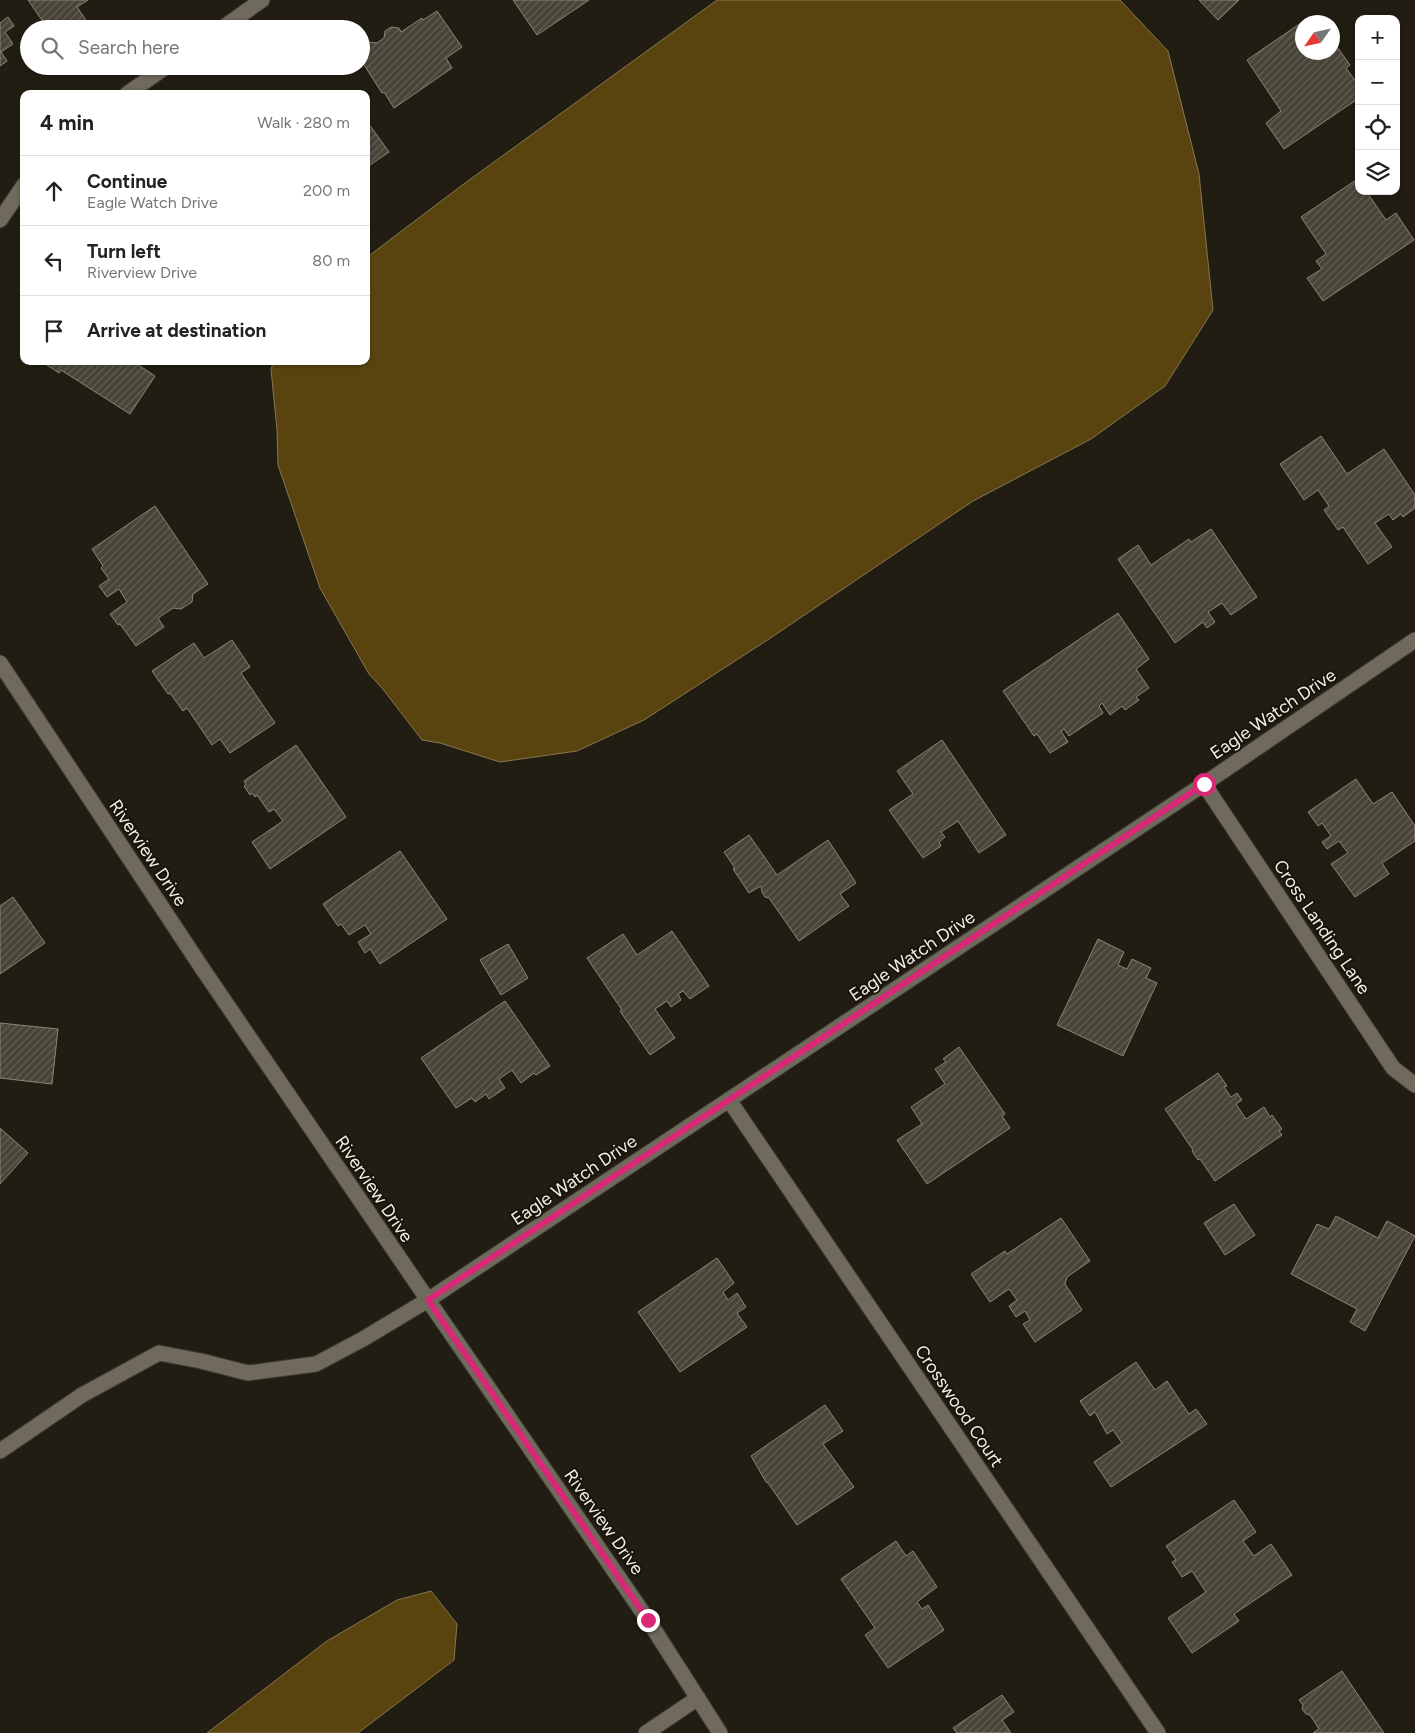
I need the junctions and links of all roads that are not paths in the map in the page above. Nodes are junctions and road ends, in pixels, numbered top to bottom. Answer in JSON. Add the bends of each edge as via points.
{"nodes":[{"id":1,"x":262,"y":0,"type":"edge"},
{"id":2,"x":234,"y":20,"type":"edge"},
{"id":3,"x":154,"y":75,"type":"edge"},
{"id":4,"x":133,"y":90,"type":"edge"},
{"id":5,"x":20,"y":191,"type":"edge"},
{"id":6,"x":0,"y":220,"type":"edge"},
{"id":7,"x":1415,"y":640,"type":"edge"},
{"id":8,"x":0,"y":663,"type":"edge"},
{"id":9,"x":1204,"y":784,"type":"junction"},
{"id":10,"x":1415,"y":1085,"type":"edge"},
{"id":11,"x":728,"y":1100,"type":"junction"},
{"id":12,"x":428,"y":1300,"type":"junction"},
{"id":13,"x":0,"y":1451,"type":"edge"},
{"id":14,"x":698,"y":1698,"type":"junction"},
{"id":15,"x":646,"y":1733,"type":"edge"},
{"id":16,"x":720,"y":1733,"type":"edge"},
{"id":17,"x":1158,"y":1733,"type":"edge"}],
"edges":[{"from":1,"to":2,"type":"street"},
{"from":3,"to":4,"type":"street"},
{"from":5,"to":6,"type":"street"},
{"from":7,"to":9,"type":"street","name":"Eagle Watch Drive"},
{"from":8,"to":12,"type":"street","name":"Riverview Drive"},
{"from":9,"to":10,"type":"street","name":"Cross Landing Lane","via":[[1393,1068]]},
{"from":9,"to":11,"type":"street","name":"Eagle Watch Drive"},
{"from":11,"to":12,"type":"street","name":"Eagle Watch Drive"},
{"from":11,"to":17,"type":"street","name":"Crosswood Court"},
{"from":12,"to":13,"type":"street","name":"Eagle Watch Drive","via":[[316,1364],[248,1373],[159,1353],[82,1395]]},
{"from":12,"to":14,"type":"street","name":"Riverview Drive"},
{"from":14,"to":15,"type":"street"},
{"from":14,"to":16,"type":"street","name":"Riverview Drive"}]}
